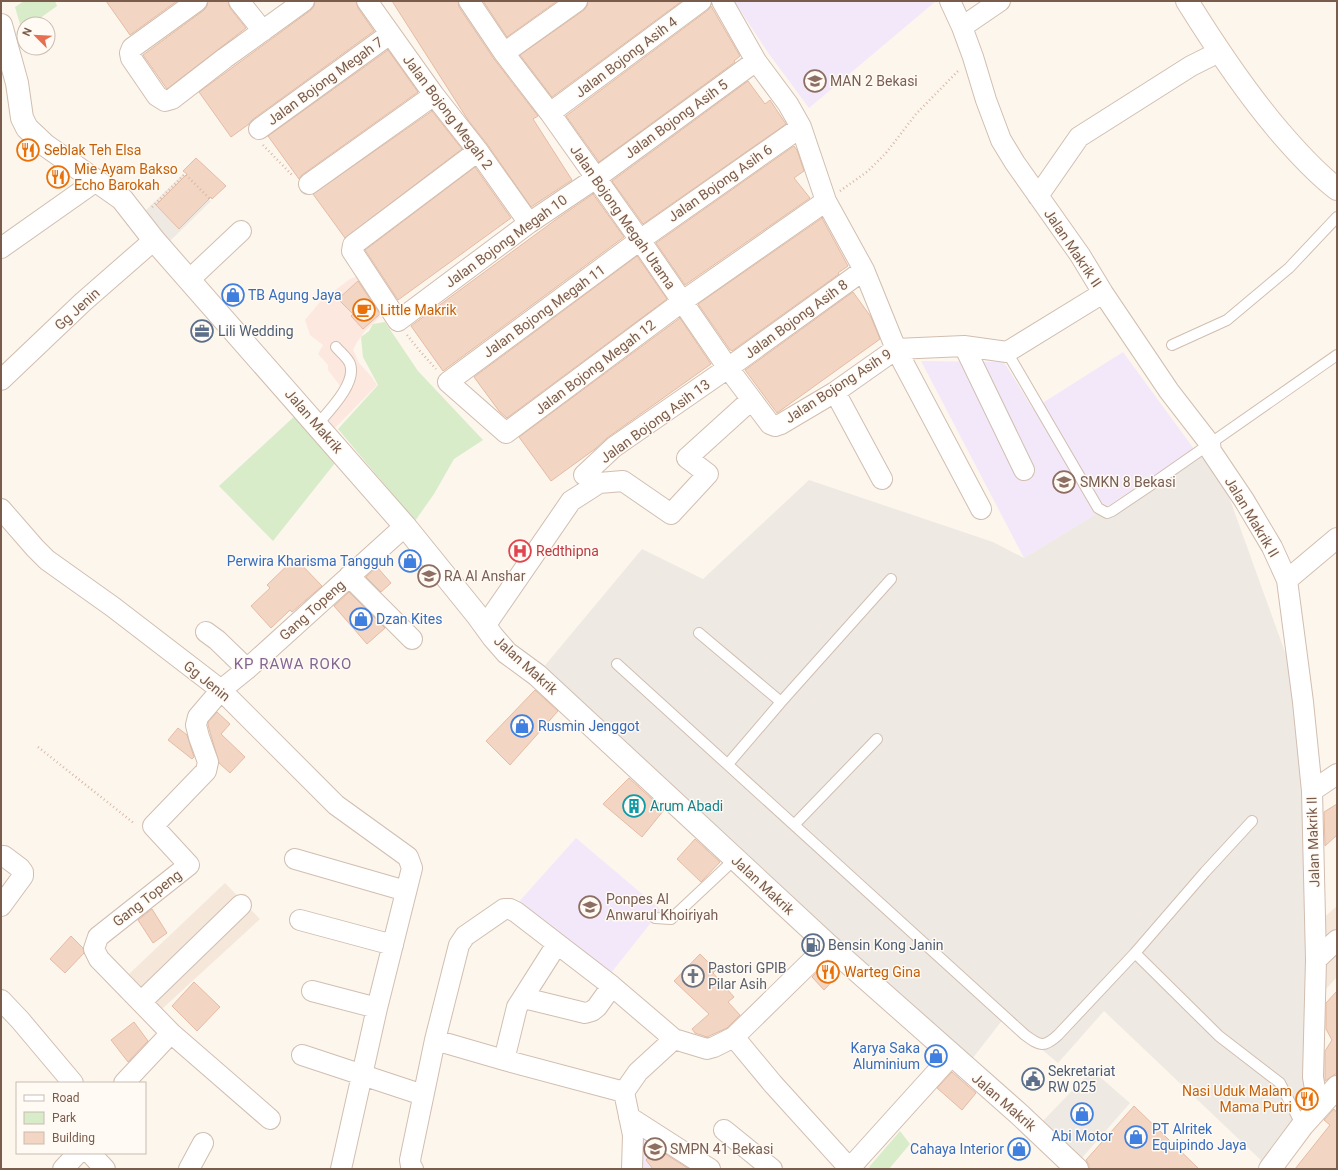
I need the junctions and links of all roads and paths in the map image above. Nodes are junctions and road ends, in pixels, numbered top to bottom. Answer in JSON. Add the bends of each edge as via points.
{"nodes":[{"id":1,"x":197,"y":1,"type":"edge"},
{"id":2,"x":239,"y":1,"type":"edge"},
{"id":3,"x":304,"y":1,"type":"edge"},
{"id":4,"x":367,"y":1,"type":"edge"},
{"id":5,"x":469,"y":1,"type":"edge"},
{"id":6,"x":577,"y":1,"type":"edge"},
{"id":7,"x":701,"y":1,"type":"edge"},
{"id":8,"x":722,"y":1,"type":"edge"},
{"id":9,"x":950,"y":1,"type":"edge"},
{"id":10,"x":1000,"y":1,"type":"edge"},
{"id":11,"x":1187,"y":1,"type":"edge"},
{"id":12,"x":1,"y":25,"type":"edge"},
{"id":13,"x":962,"y":27,"type":"junction"},
{"id":14,"x":263,"y":31,"type":"junction"},
{"id":15,"x":390,"y":34,"type":"junction"},
{"id":16,"x":1218,"y":52,"type":"junction"},
{"id":17,"x":504,"y":53,"type":"junction"},
{"id":18,"x":973,"y":57,"type":"junction"},
{"id":19,"x":756,"y":61,"type":"junction"},
{"id":20,"x":434,"y":95,"type":"junction"},
{"id":21,"x":550,"y":113,"type":"junction"},
{"id":22,"x":801,"y":127,"type":"junction"},
{"id":23,"x":259,"y":129,"type":"joint"},
{"id":24,"x":478,"y":151,"type":"junction"},
{"id":25,"x":596,"y":178,"type":"junction"},
{"id":26,"x":96,"y":181,"type":"junction"},
{"id":27,"x":310,"y":184,"type":"joint"},
{"id":28,"x":1337,"y":189,"type":"edge"},
{"id":29,"x":1038,"y":196,"type":"junction"},
{"id":30,"x":210,"y":199,"type":"dead end"},
{"id":31,"x":826,"y":200,"type":"junction"},
{"id":32,"x":1337,"y":217,"type":"edge"},
{"id":33,"x":139,"y":220,"type":"junction"},
{"id":34,"x":529,"y":223,"type":"junction"},
{"id":35,"x":241,"y":231,"type":"dead end"},
{"id":36,"x":154,"y":240,"type":"junction"},
{"id":37,"x":640,"y":240,"type":"junction"},
{"id":38,"x":1,"y":248,"type":"edge"},
{"id":39,"x":864,"y":270,"type":"junction"},
{"id":40,"x":189,"y":280,"type":"junction"},
{"id":41,"x":1103,"y":293,"type":"junction"},
{"id":42,"x":683,"y":301,"type":"junction"},
{"id":43,"x":398,"y":321,"type":"junction"},
{"id":44,"x":1172,"y":345,"type":"dead end"},
{"id":45,"x":964,"y":346,"type":"junction"},
{"id":46,"x":336,"y":347,"type":"dead end"},
{"id":47,"x":896,"y":348,"type":"junction"},
{"id":48,"x":1007,"y":352,"type":"junction"},
{"id":49,"x":1337,"y":355,"type":"edge"},
{"id":50,"x":728,"y":368,"type":"junction"},
{"id":51,"x":1,"y":380,"type":"edge"},
{"id":52,"x":448,"y":382,"type":"junction"},
{"id":53,"x":835,"y":392,"type":"junction"},
{"id":54,"x":751,"y":400,"type":"junction"},
{"id":55,"x":781,"y":424,"type":"joint"},
{"id":56,"x":317,"y":425,"type":"junction"},
{"id":57,"x":1210,"y":444,"type":"junction"},
{"id":58,"x":1024,"y":470,"type":"dead end"},
{"id":59,"x":584,"y":475,"type":"dead end"},
{"id":60,"x":882,"y":479,"type":"dead end"},
{"id":61,"x":981,"y":509,"type":"dead end"},
{"id":62,"x":1,"y":510,"type":"edge"},
{"id":63,"x":405,"y":526,"type":"junction"},
{"id":64,"x":1337,"y":538,"type":"edge"},
{"id":65,"x":349,"y":576,"type":"junction"},
{"id":66,"x":891,"y":579,"type":"dead end"},
{"id":67,"x":1287,"y":580,"type":"junction"},
{"id":68,"x":485,"y":626,"type":"junction"},
{"id":69,"x":206,"y":632,"type":"dead end"},
{"id":70,"x":699,"y":633,"type":"dead end"},
{"id":71,"x":412,"y":639,"type":"dead end"},
{"id":72,"x":618,"y":664,"type":"dead end"},
{"id":73,"x":247,"y":668,"type":"junction"},
{"id":74,"x":221,"y":690,"type":"junction"},
{"id":75,"x":781,"y":702,"type":"junction"},
{"id":76,"x":877,"y":739,"type":"dead end"},
{"id":77,"x":38,"y":748,"type":"dead end"},
{"id":78,"x":728,"y":764,"type":"junction"},
{"id":79,"x":1337,"y":774,"type":"edge"},
{"id":80,"x":1312,"y":791,"type":"junction"},
{"id":81,"x":1252,"y":821,"type":"dead end"},
{"id":82,"x":794,"y":825,"type":"junction"},
{"id":83,"x":153,"y":826,"type":"junction"},
{"id":84,"x":4,"y":856,"type":"dead end"},
{"id":85,"x":295,"y":859,"type":"dead end"},
{"id":86,"x":735,"y":860,"type":"junction"},
{"id":87,"x":406,"y":891,"type":"junction"},
{"id":88,"x":241,"y":905,"type":"dead end"},
{"id":89,"x":1,"y":906,"type":"edge"},
{"id":90,"x":655,"y":918,"type":"dead end"},
{"id":91,"x":300,"y":920,"type":"dead end"},
{"id":92,"x":1337,"y":940,"type":"edge"},
{"id":93,"x":557,"y":944,"type":"junction"},
{"id":94,"x":392,"y":945,"type":"junction"},
{"id":95,"x":828,"y":945,"type":"junction"},
{"id":96,"x":1134,"y":953,"type":"junction"},
{"id":97,"x":1316,"y":960,"type":"junction"},
{"id":98,"x":612,"y":986,"type":"junction"},
{"id":99,"x":312,"y":990,"type":"dead end"},
{"id":100,"x":1,"y":1000,"type":"edge"},
{"id":101,"x":521,"y":1001,"type":"junction"},
{"id":102,"x":141,"y":1002,"type":"junction"},
{"id":103,"x":377,"y":1008,"type":"junction"},
{"id":104,"x":171,"y":1033,"type":"junction"},
{"id":105,"x":734,"y":1037,"type":"junction"},
{"id":106,"x":674,"y":1039,"type":"junction"},
{"id":107,"x":435,"y":1040,"type":"junction"},
{"id":108,"x":302,"y":1054,"type":"dead end"},
{"id":109,"x":952,"y":1055,"type":"junction"},
{"id":110,"x":504,"y":1060,"type":"junction"},
{"id":111,"x":362,"y":1074,"type":"junction"},
{"id":112,"x":72,"y":1082,"type":"edge"},
{"id":113,"x":125,"y":1082,"type":"edge"},
{"id":114,"x":1337,"y":1087,"type":"edge"},
{"id":115,"x":624,"y":1092,"type":"junction"},
{"id":116,"x":423,"y":1095,"type":"junction"},
{"id":117,"x":1318,"y":1108,"type":"junction"},
{"id":118,"x":629,"y":1117,"type":"junction"},
{"id":119,"x":270,"y":1119,"type":"dead end"},
{"id":120,"x":1302,"y":1126,"type":"junction"},
{"id":121,"x":724,"y":1130,"type":"dead end"},
{"id":122,"x":203,"y":1143,"type":"dead end"},
{"id":123,"x":77,"y":1154,"type":"edge"},
{"id":124,"x":91,"y":1154,"type":"edge"},
{"id":125,"x":63,"y":1169,"type":"edge"},
{"id":126,"x":105,"y":1169,"type":"edge"},
{"id":127,"x":189,"y":1169,"type":"edge"},
{"id":128,"x":341,"y":1169,"type":"edge"},
{"id":129,"x":413,"y":1169,"type":"edge"},
{"id":130,"x":632,"y":1169,"type":"edge"},
{"id":131,"x":710,"y":1169,"type":"edge"},
{"id":132,"x":772,"y":1169,"type":"edge"},
{"id":133,"x":850,"y":1169,"type":"edge"},
{"id":134,"x":1077,"y":1169,"type":"edge"},
{"id":135,"x":1270,"y":1169,"type":"edge"}],
"edges":[{"from":1,"to":14,"type":"street","via":[[132,48],[130,53],[157,96],[165,101],[172,99]]},
{"from":2,"to":14,"type":"street"},
{"from":3,"to":14,"type":"street"},
{"from":4,"to":15,"type":"street","name":"Jalan Bojong Megah 2"},
{"from":5,"to":17,"type":"street","name":"Jalan Bojong Megah Utama"},
{"from":6,"to":17,"type":"street"},
{"from":7,"to":21,"type":"street","name":"Jalan Bojong Asih 4"},
{"from":8,"to":19,"type":"street"},
{"from":9,"to":13,"type":"street","name":"Jalan Makrik II"},
{"from":10,"to":13,"type":"street"},
{"from":11,"to":16,"type":"street"},
{"from":12,"to":26,"type":"street","name":"Jalan Makrik","via":[[17,83],[22,118],[27,128],[45,145]]},
{"from":13,"to":18,"type":"street","name":"Jalan Makrik II"},
{"from":15,"to":20,"type":"street","name":"Jalan Bojong Megah 2"},
{"from":15,"to":23,"type":"street","name":"Jalan Bojong Megah 7"},
{"from":16,"to":28,"type":"street","via":[[1257,106],[1295,150]]},
{"from":16,"to":29,"type":"street","via":[[1191,66],[1079,137]]},
{"from":17,"to":21,"type":"street","name":"Jalan Bojong Megah Utama"},
{"from":18,"to":29,"type":"street","name":"Jalan Makrik II","via":[[1001,140]]},
{"from":18,"to":31,"type":"path","via":[[916,114],[886,153],[868,171]]},
{"from":19,"to":22,"type":"street"},
{"from":19,"to":25,"type":"street","name":"Jalan Bojong Asih 5"},
{"from":20,"to":24,"type":"street","name":"Jalan Bojong Megah 2"},
{"from":20,"to":27,"type":"street"},
{"from":21,"to":25,"type":"street","name":"Jalan Bojong Megah Utama"},
{"from":22,"to":31,"type":"street"},
{"from":22,"to":37,"type":"street","name":"Jalan Bojong Asih 6"},
{"from":23,"to":27,"type":"path","via":[[257,137],[262,144],[298,181],[304,185]]},
{"from":24,"to":34,"type":"street","name":"Jalan Bojong Megah 2"},
{"from":24,"to":43,"type":"street","via":[[353,245],[352,251]]},
{"from":25,"to":34,"type":"street","name":"Jalan Bojong Megah 10"},
{"from":25,"to":37,"type":"street","name":"Jalan Bojong Megah Utama"},
{"from":26,"to":33,"type":"street","name":"Jalan Makrik","via":[[122,199]]},
{"from":26,"to":38,"type":"street"},
{"from":29,"to":41,"type":"street","name":"Jalan Makrik II","via":[[1080,255]]},
{"from":30,"to":33,"type":"path","via":[[185,174]]},
{"from":31,"to":39,"type":"street"},
{"from":31,"to":42,"type":"street","name":"Jalan Bojong Megah 12"},
{"from":32,"to":44,"type":"lane","via":[[1289,268],[1227,320]]},
{"from":33,"to":36,"type":"street","name":"Jalan Makrik"},
{"from":34,"to":43,"type":"street","name":"Jalan Bojong Megah 10"},
{"from":35,"to":40,"type":"street"},
{"from":36,"to":40,"type":"street","name":"Jalan Makrik"},
{"from":36,"to":51,"type":"street","name":"Gg Jenin"},
{"from":37,"to":42,"type":"street","name":"Jalan Bojong Megah Utama"},
{"from":37,"to":52,"type":"street","name":"Jalan Bojong Megah 11"},
{"from":39,"to":47,"type":"street"},
{"from":39,"to":50,"type":"street","name":"Jalan Bojong Asih 8"},
{"from":40,"to":56,"type":"street","name":"Jalan Makrik"},
{"from":41,"to":48,"type":"street"},
{"from":41,"to":57,"type":"street","name":"Jalan Makrik II"},
{"from":42,"to":50,"type":"street","name":"Jalan Bojong Megah Utama"},
{"from":42,"to":52,"type":"street","name":"Jalan Bojong Megah 12","via":[[506,433]]},
{"from":43,"to":52,"type":"path","via":[[416,347]]},
{"from":45,"to":47,"type":"street"},
{"from":45,"to":48,"type":"street"},
{"from":45,"to":58,"type":"street"},
{"from":46,"to":56,"type":"lane","via":[[350,364],[351,380],[340,398]]},
{"from":47,"to":53,"type":"street","name":"Jalan Bojong Asih 9"},
{"from":47,"to":61,"type":"street"},
{"from":48,"to":57,"type":"lane","via":[[1098,508],[1107,513]]},
{"from":49,"to":57,"type":"lane"},
{"from":50,"to":54,"type":"street","name":"Jalan Bojong Megah Utama"},
{"from":50,"to":59,"type":"street","name":"Jalan Bojong Asih 13","via":[[614,447]]},
{"from":53,"to":55,"type":"street","name":"Jalan Bojong Asih 9"},
{"from":53,"to":60,"type":"street"},
{"from":54,"to":55,"type":"street","name":"Jalan Bojong Megah Utama","via":[[770,424]]},
{"from":54,"to":68,"type":"street","via":[[687,458],[708,474],[671,514],[623,481],[600,483],[571,501]]},
{"from":56,"to":63,"type":"street","name":"Jalan Makrik"},
{"from":57,"to":67,"type":"street","name":"Jalan Makrik II","via":[[1211,451],[1272,547]]},
{"from":62,"to":74,"type":"street","name":"Gg Jenin","via":[[47,560]]},
{"from":63,"to":65,"type":"street","name":"Gang Topeng"},
{"from":63,"to":68,"type":"street","name":"Jalan Makrik"},
{"from":64,"to":67,"type":"street"},
{"from":65,"to":71,"type":"street"},
{"from":65,"to":73,"type":"street","name":"Gang Topeng"},
{"from":66,"to":75,"type":"lane"},
{"from":67,"to":80,"type":"street","name":"Jalan Makrik II"},
{"from":68,"to":86,"type":"street","name":"Jalan Makrik","via":[[507,653],[537,675]]},
{"from":69,"to":73,"type":"street"},
{"from":70,"to":75,"type":"lane"},
{"from":72,"to":78,"type":"lane"},
{"from":73,"to":74,"type":"street","name":"Gang Topeng"},
{"from":74,"to":83,"type":"street","name":"Gang Topeng","via":[[198,717],[196,725],[208,762],[206,771]]},
{"from":74,"to":87,"type":"street","name":"Gg Jenin","via":[[336,805],[408,857],[412,868]]},
{"from":75,"to":78,"type":"lane"},
{"from":76,"to":82,"type":"lane"},
{"from":77,"to":83,"type":"path","via":[[145,831]]},
{"from":78,"to":82,"type":"lane"},
{"from":79,"to":80,"type":"street"},
{"from":80,"to":97,"type":"street","name":"Jalan Makrik II"},
{"from":81,"to":96,"type":"lane"},
{"from":82,"to":96,"type":"lane","via":[[1035,1042],[1044,1045],[1058,1035]]},
{"from":83,"to":102,"type":"street","name":"Gang Topeng","via":[[189,865],[98,938],[94,949],[99,959]]},
{"from":84,"to":89,"type":"street","via":[[20,868],[23,876]]},
{"from":85,"to":87,"type":"street"},
{"from":86,"to":90,"type":"lane","via":[[671,919]]},
{"from":86,"to":95,"type":"street","name":"Jalan Makrik"},
{"from":87,"to":94,"type":"street"},
{"from":88,"to":102,"type":"street"},
{"from":91,"to":94,"type":"street"},
{"from":92,"to":97,"type":"street"},
{"from":93,"to":98,"type":"street"},
{"from":93,"to":101,"type":"street"},
{"from":93,"to":107,"type":"street","via":[[510,909],[504,909],[464,936],[459,945]]},
{"from":94,"to":103,"type":"street"},
{"from":95,"to":105,"type":"street"},
{"from":95,"to":109,"type":"street","name":"Jalan Makrik"},
{"from":96,"to":120,"type":"lane","via":[[1219,1036],[1280,1083]]},
{"from":97,"to":117,"type":"street","name":"Jalan Makrik II","via":[[1313,1077]]},
{"from":98,"to":101,"type":"street","via":[[592,1012],[585,1013],[528,999]]},
{"from":98,"to":106,"type":"street"},
{"from":99,"to":103,"type":"street"},
{"from":100,"to":112,"type":"street"},
{"from":101,"to":110,"type":"street"},
{"from":102,"to":104,"type":"street","name":"Gang Topeng"},
{"from":103,"to":111,"type":"street"},
{"from":104,"to":113,"type":"street"},
{"from":104,"to":119,"type":"street","name":"Gang Topeng"},
{"from":105,"to":106,"type":"street","via":[[707,1049]]},
{"from":105,"to":133,"type":"street","via":[[768,1079]]},
{"from":106,"to":115,"type":"street","via":[[638,1072]]},
{"from":107,"to":110,"type":"street"},
{"from":107,"to":116,"type":"street"},
{"from":108,"to":111,"type":"street"},
{"from":109,"to":133,"type":"street"},
{"from":109,"to":134,"type":"street","name":"Jalan Makrik"},
{"from":110,"to":115,"type":"street"},
{"from":111,"to":116,"type":"street"},
{"from":111,"to":128,"type":"street"},
{"from":114,"to":117,"type":"street"},
{"from":115,"to":118,"type":"street"},
{"from":116,"to":129,"type":"street","via":[[410,1160]]},
{"from":117,"to":120,"type":"street"},
{"from":118,"to":130,"type":"street","via":[[633,1135]]},
{"from":118,"to":131,"type":"street"},
{"from":120,"to":135,"type":"street"},
{"from":121,"to":132,"type":"street"},
{"from":122,"to":127,"type":"street"},
{"from":123,"to":125,"type":"street"},
{"from":124,"to":126,"type":"street"}]}
